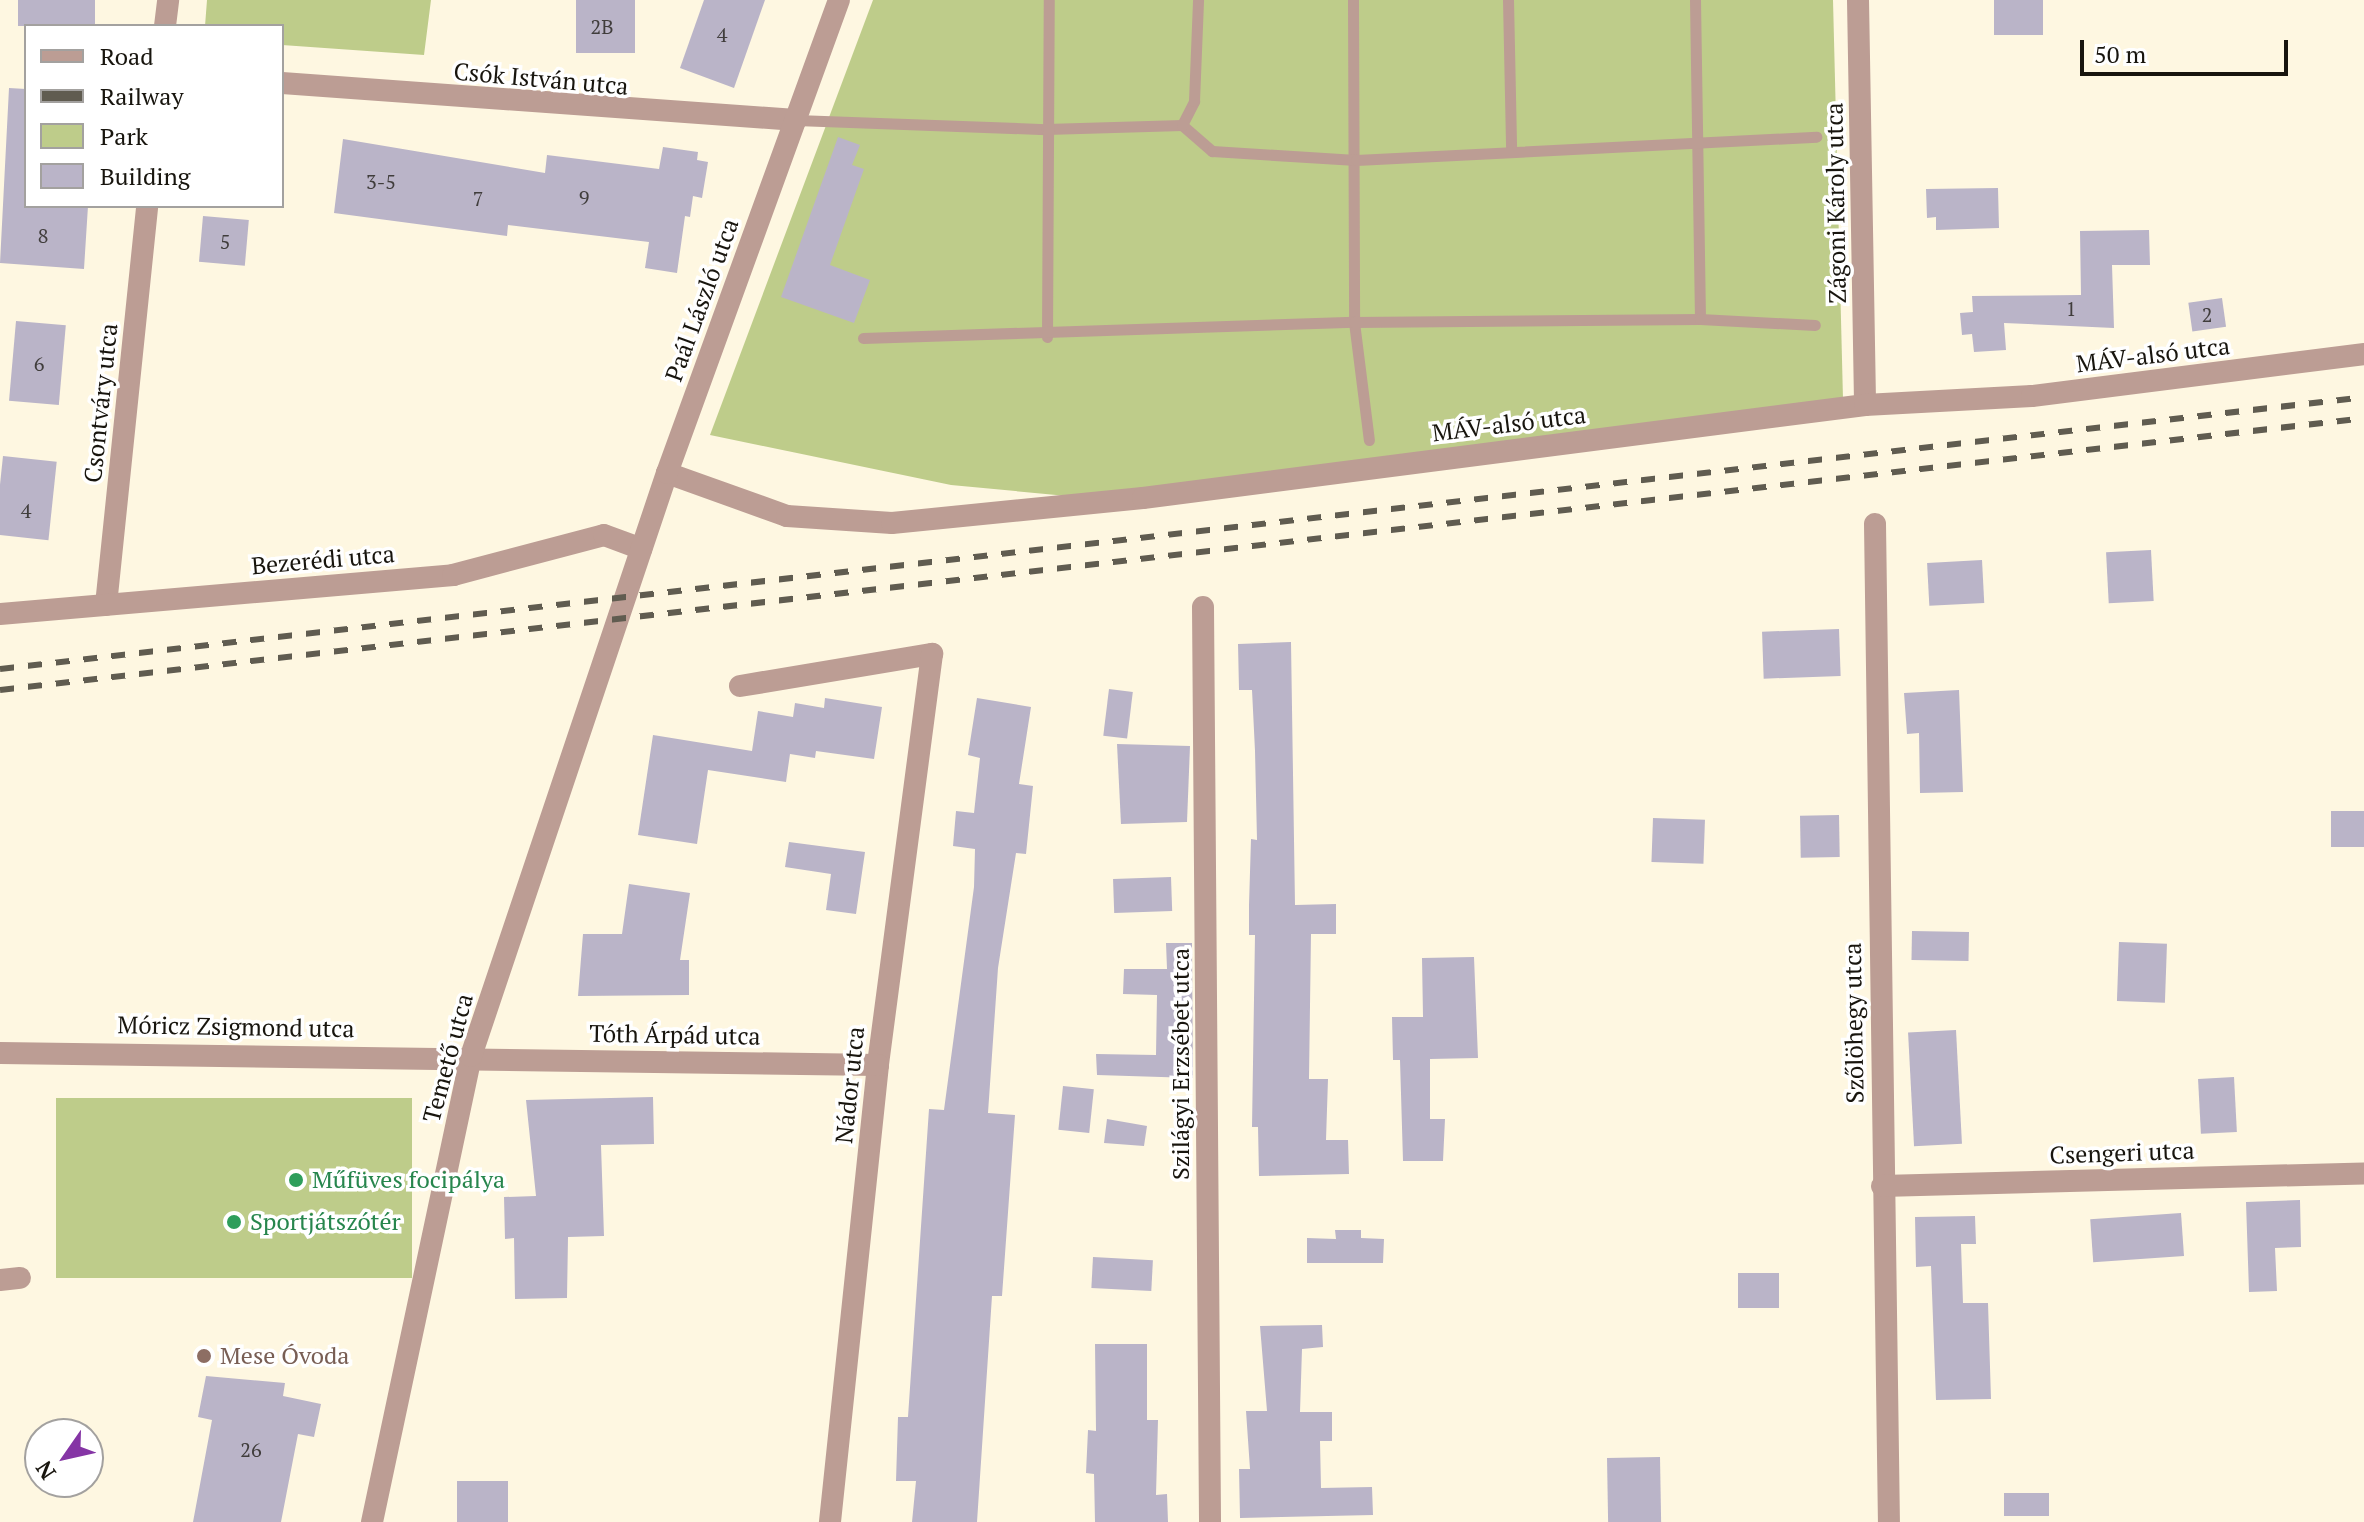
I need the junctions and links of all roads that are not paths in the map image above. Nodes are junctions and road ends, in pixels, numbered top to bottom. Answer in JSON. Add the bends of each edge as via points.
{"nodes":[{"id":1,"x":168,"y":0,"type":"edge"},
{"id":2,"x":839,"y":0,"type":"edge"},
{"id":3,"x":1049,"y":0,"type":"edge"},
{"id":4,"x":1198,"y":0,"type":"edge"},
{"id":5,"x":1353,"y":0,"type":"edge"},
{"id":6,"x":1508,"y":0,"type":"edge"},
{"id":7,"x":1695,"y":0,"type":"edge"},
{"id":8,"x":1858,"y":0,"type":"edge"},
{"id":9,"x":165,"y":24,"type":"edge"},
{"id":10,"x":284,"y":83,"type":"edge"},
{"id":11,"x":796,"y":120,"type":"junction"},
{"id":12,"x":1182,"y":125,"type":"junction"},
{"id":13,"x":1046,"y":129,"type":"junction"},
{"id":14,"x":1816,"y":137,"type":"dead end"},
{"id":15,"x":1695,"y":142,"type":"junction"},
{"id":16,"x":1511,"y":148,"type":"junction"},
{"id":17,"x":1356,"y":160,"type":"junction"},
{"id":18,"x":147,"y":208,"type":"edge"},
{"id":19,"x":1700,"y":319,"type":"junction"},
{"id":20,"x":1354,"y":322,"type":"junction"},
{"id":21,"x":1815,"y":325,"type":"dead end"},
{"id":22,"x":1047,"y":337,"type":"junction"},
{"id":23,"x":863,"y":338,"type":"dead end"},
{"id":24,"x":2364,"y":354,"type":"edge"},
{"id":25,"x":1865,"y":405,"type":"junction"},
{"id":26,"x":1369,"y":440,"type":"dead end"},
{"id":27,"x":667,"y":473,"type":"junction"},
{"id":28,"x":1875,"y":524,"type":"dead end"},
{"id":29,"x":642,"y":549,"type":"junction"},
{"id":30,"x":106,"y":605,"type":"junction"},
{"id":31,"x":1203,"y":607,"type":"dead end"},
{"id":32,"x":0,"y":614,"type":"edge"},
{"id":33,"x":621,"y":620,"type":"joint"},
{"id":34,"x":740,"y":686,"type":"dead end"},
{"id":35,"x":0,"y":1053,"type":"edge"},
{"id":36,"x":471,"y":1056,"type":"junction"},
{"id":37,"x":878,"y":1065,"type":"junction"},
{"id":38,"x":2364,"y":1173,"type":"edge"},
{"id":39,"x":1882,"y":1186,"type":"junction"},
{"id":40,"x":372,"y":1522,"type":"edge"},
{"id":41,"x":830,"y":1522,"type":"edge"},
{"id":42,"x":1210,"y":1522,"type":"edge"},
{"id":43,"x":1889,"y":1522,"type":"edge"}],
"edges":[{"from":1,"to":9,"type":"street"},
{"from":2,"to":11,"type":"street","name":"Paál László utca"},
{"from":3,"to":13,"type":"lane"},
{"from":4,"to":12,"type":"lane","via":[[1194,101]]},
{"from":5,"to":17,"type":"lane"},
{"from":6,"to":16,"type":"lane"},
{"from":7,"to":15,"type":"lane"},
{"from":8,"to":25,"type":"street","name":"Zágoni Károly utca"},
{"from":10,"to":11,"type":"street","name":"Csók István utca"},
{"from":11,"to":13,"type":"lane"},
{"from":11,"to":27,"type":"street","name":"Paál László utca"},
{"from":12,"to":13,"type":"lane"},
{"from":12,"to":17,"type":"lane","via":[[1212,151]]},
{"from":13,"to":22,"type":"lane"},
{"from":14,"to":15,"type":"lane"},
{"from":15,"to":16,"type":"lane"},
{"from":15,"to":19,"type":"lane"},
{"from":16,"to":17,"type":"lane"},
{"from":17,"to":20,"type":"lane"},
{"from":18,"to":30,"type":"street","name":"Csontváry utca"},
{"from":19,"to":20,"type":"lane"},
{"from":19,"to":21,"type":"lane"},
{"from":20,"to":22,"type":"lane"},
{"from":20,"to":26,"type":"lane"},
{"from":22,"to":23,"type":"lane"},
{"from":24,"to":25,"type":"street","name":"MÁV-alsó utca","via":[[2032,396]]},
{"from":25,"to":27,"type":"street","name":"MÁV-alsó utca","via":[[1143,498],[892,523],[787,516]]},
{"from":27,"to":29,"type":"street","name":"Paál László utca"},
{"from":28,"to":39,"type":"street","name":"Szőlöhegy utca"},
{"from":29,"to":30,"type":"street","name":"Bezerédi utca","via":[[604,535],[453,575]]},
{"from":29,"to":33,"type":"street","name":"Paál László utca"},
{"from":30,"to":32,"type":"street","name":"Bezerédi utca"},
{"from":31,"to":42,"type":"street","name":"Szilágyi Erzsébet utca"},
{"from":33,"to":36,"type":"street","name":"Temető utca"},
{"from":34,"to":37,"type":"street","name":"Nádor utca","via":[[932,654]]},
{"from":35,"to":36,"type":"street","name":"Móricz Zsigmond utca"},
{"from":36,"to":37,"type":"street","name":"Tóth Árpád utca"},
{"from":36,"to":40,"type":"street","name":"Temető utca"},
{"from":37,"to":41,"type":"street","name":"Nádor utca"},
{"from":38,"to":39,"type":"street","name":"Csengeri utca"},
{"from":39,"to":43,"type":"street","name":"Szőlöhegy utca"}]}
